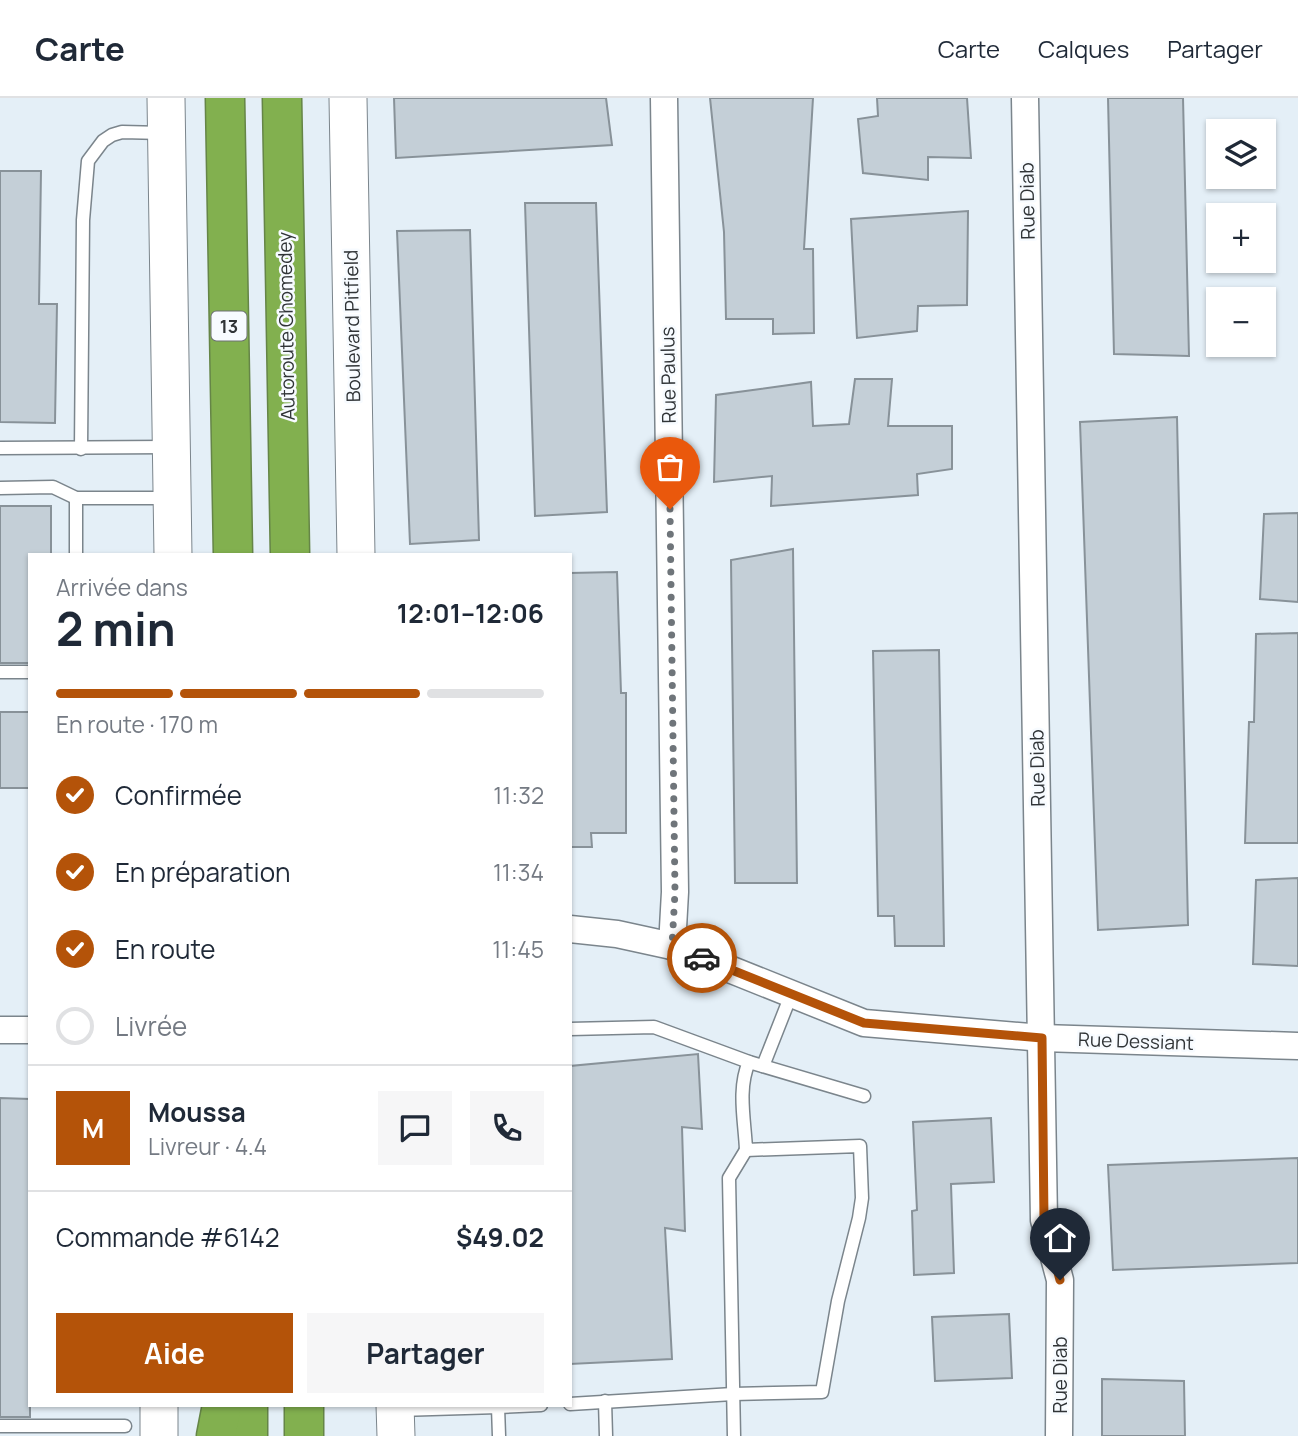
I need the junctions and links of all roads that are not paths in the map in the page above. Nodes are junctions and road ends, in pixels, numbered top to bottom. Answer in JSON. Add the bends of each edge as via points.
{"nodes":[{"id":1,"x":225,"y":98,"type":"edge"},
{"id":2,"x":282,"y":98,"type":"edge"},
{"id":3,"x":348,"y":98,"type":"edge"},
{"id":4,"x":664,"y":98,"type":"edge"},
{"id":5,"x":1025,"y":98,"type":"edge"},
{"id":6,"x":166,"y":115,"type":"edge"},
{"id":7,"x":172,"y":447,"type":"junction"},
{"id":8,"x":0,"y":448,"type":"edge"},
{"id":9,"x":81,"y":449,"type":"junction"},
{"id":10,"x":0,"y":488,"type":"edge"},
{"id":11,"x":76,"y":498,"type":"junction"},
{"id":12,"x":172,"y":498,"type":"junction"},
{"id":13,"x":76,"y":553,"type":"edge"},
{"id":14,"x":173,"y":553,"type":"edge"},
{"id":15,"x":233,"y":553,"type":"edge"},
{"id":16,"x":290,"y":553,"type":"edge"},
{"id":17,"x":356,"y":553,"type":"edge"},
{"id":18,"x":0,"y":672,"type":"edge"},
{"id":19,"x":28,"y":672,"type":"edge"},
{"id":20,"x":572,"y":929,"type":"edge"},
{"id":21,"x":672,"y":946,"type":"junction"},
{"id":22,"x":792,"y":995,"type":"junction"},
{"id":23,"x":572,"y":1029,"type":"edge"},
{"id":24,"x":0,"y":1030,"type":"edge"},
{"id":25,"x":28,"y":1030,"type":"edge"},
{"id":26,"x":1042,"y":1038,"type":"junction"},
{"id":27,"x":1298,"y":1046,"type":"edge"},
{"id":28,"x":749,"y":1062,"type":"junction"},
{"id":29,"x":762,"y":1066,"type":"junction"},
{"id":30,"x":864,"y":1096,"type":"dead end"},
{"id":31,"x":746,"y":1150,"type":"junction"},
{"id":32,"x":733,"y":1394,"type":"junction"},
{"id":33,"x":605,"y":1401,"type":"junction"},
{"id":34,"x":572,"y":1404,"type":"edge"},
{"id":35,"x":158,"y":1407,"type":"edge"},
{"id":36,"x":222,"y":1407,"type":"edge"},
{"id":37,"x":248,"y":1407,"type":"edge"},
{"id":38,"x":512,"y":1407,"type":"edge"},
{"id":39,"x":498,"y":1408,"type":"junction"},
{"id":40,"x":395,"y":1417,"type":"edge"},
{"id":41,"x":1,"y":1429,"type":"edge"},
{"id":42,"x":142,"y":1431,"type":"edge"},
{"id":43,"x":216,"y":1436,"type":"edge"},
{"id":44,"x":248,"y":1436,"type":"edge"},
{"id":45,"x":499,"y":1436,"type":"edge"},
{"id":46,"x":606,"y":1436,"type":"edge"},
{"id":47,"x":734,"y":1436,"type":"edge"},
{"id":48,"x":1059,"y":1436,"type":"edge"}],
"edges":[{"from":1,"to":15,"type":"highway","number":"13"},
{"from":2,"to":16,"type":"highway","name":"Autoroute Chomedey"},
{"from":3,"to":17,"type":"main road","name":"Boulevard Pitfield"},
{"from":4,"to":21,"type":"street","name":"Rue Paulus","via":[[675,892]]},
{"from":5,"to":26,"type":"street","name":"Rue Diab"},
{"from":6,"to":7,"type":"main road"},
{"from":6,"to":9,"type":"lane","via":[[103,141],[85,170]]},
{"from":7,"to":9,"type":"lane"},
{"from":7,"to":12,"type":"main road"},
{"from":8,"to":9,"type":"lane"},
{"from":10,"to":11,"type":"lane","via":[[53,487]]},
{"from":11,"to":12,"type":"lane"},
{"from":11,"to":13,"type":"lane"},
{"from":12,"to":14,"type":"main road"},
{"from":18,"to":19,"type":"lane"},
{"from":20,"to":21,"type":"street","name":"Rue Dessiant"},
{"from":21,"to":22,"type":"street","name":"Rue Dessiant"},
{"from":22,"to":26,"type":"street","name":"Rue Dessiant","via":[[864,1023]]},
{"from":22,"to":29,"type":"lane"},
{"from":23,"to":28,"type":"lane","via":[[654,1027]]},
{"from":24,"to":25,"type":"street"},
{"from":26,"to":27,"type":"street","name":"Rue Dessiant"},
{"from":26,"to":48,"type":"street","name":"Rue Diab","via":[[1044,1220],[1060,1280]]},
{"from":28,"to":29,"type":"lane"},
{"from":28,"to":31,"type":"lane","via":[[743,1079]]},
{"from":29,"to":30,"type":"lane"},
{"from":31,"to":32,"type":"lane","via":[[729,1178]]},
{"from":31,"to":32,"type":"lane","via":[[860,1146],[862,1198],[822,1392]]},
{"from":32,"to":33,"type":"lane"},
{"from":32,"to":47,"type":"lane"},
{"from":33,"to":34,"type":"lane"},
{"from":33,"to":46,"type":"lane"},
{"from":35,"to":42,"type":"main road"},
{"from":36,"to":43,"type":"highway"},
{"from":37,"to":44,"type":"highway"},
{"from":38,"to":39,"type":"lane"},
{"from":39,"to":40,"type":"lane"},
{"from":39,"to":45,"type":"lane"},
{"from":41,"to":42,"type":"lane"}]}
